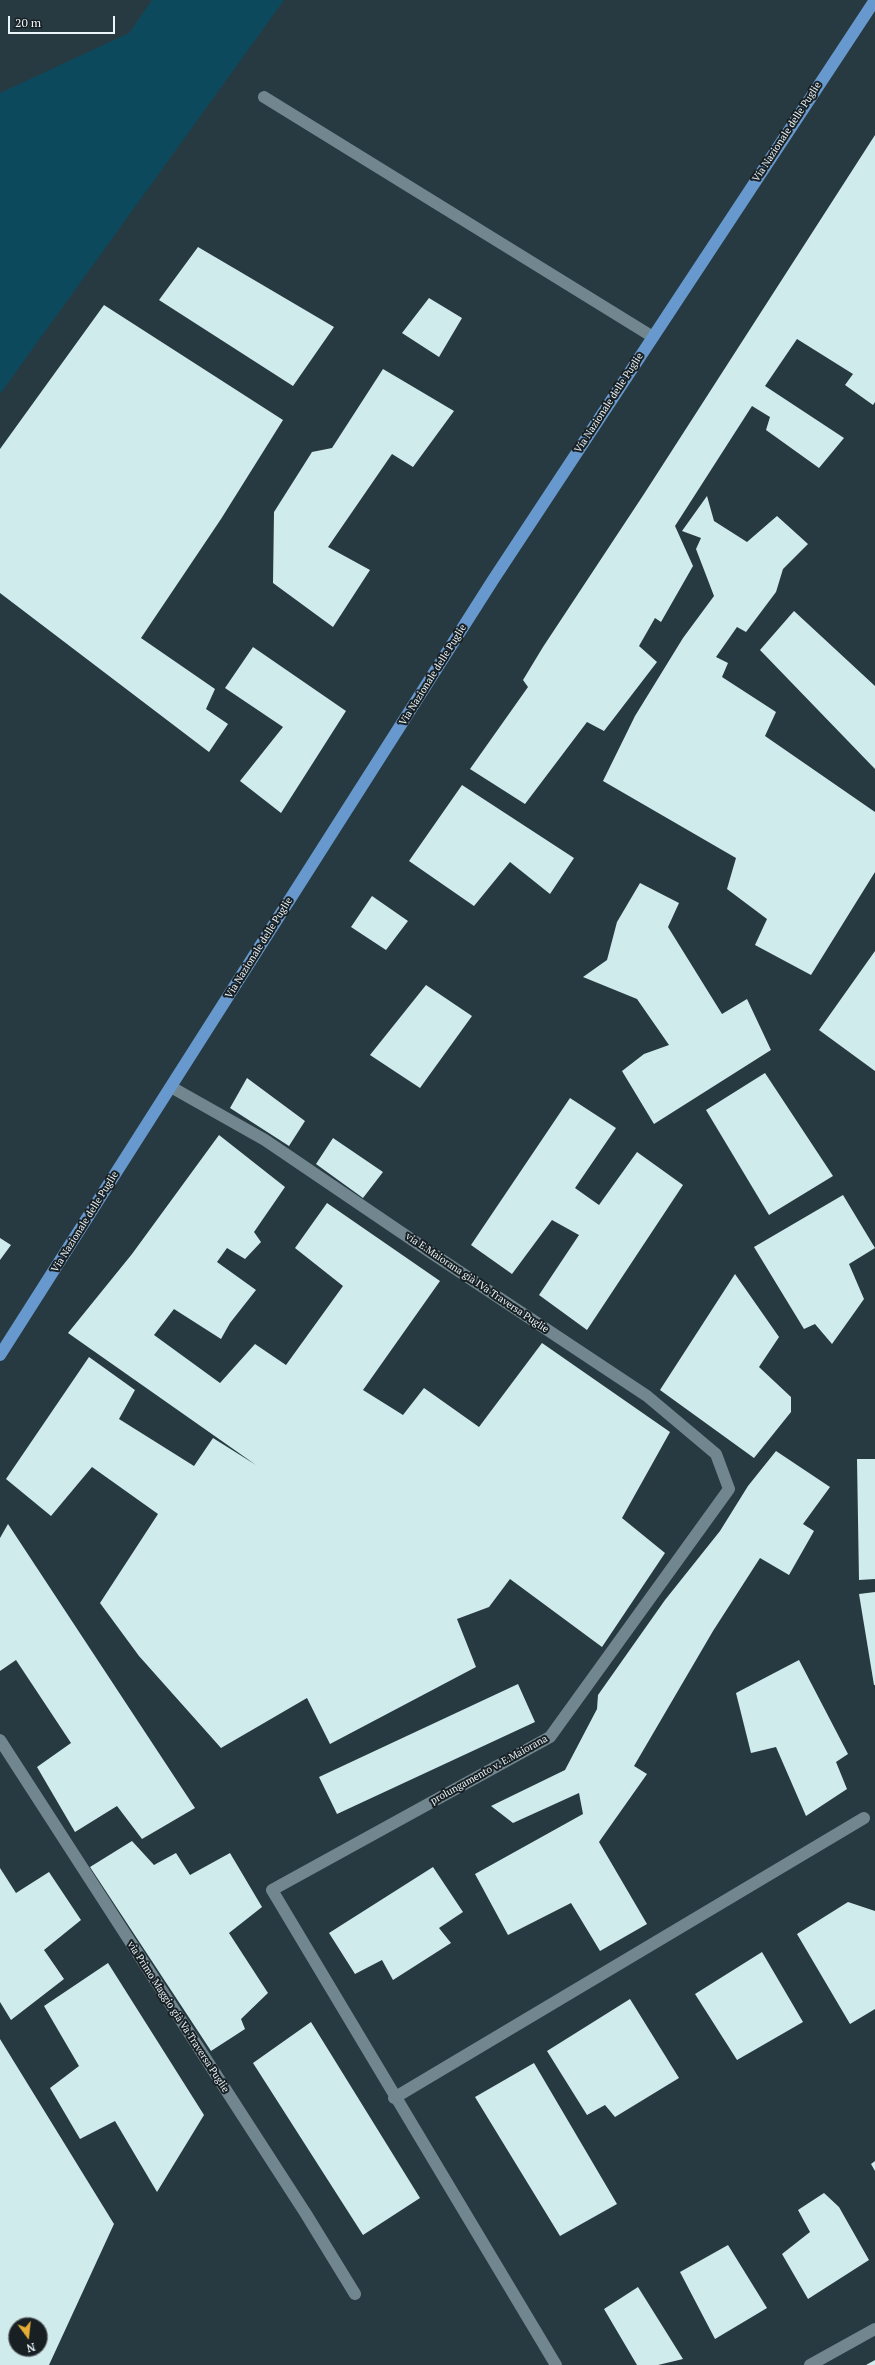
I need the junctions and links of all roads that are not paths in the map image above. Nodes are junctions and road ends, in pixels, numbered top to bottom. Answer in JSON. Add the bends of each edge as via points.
{"nodes":[{"id":1,"x":874,"y":0,"type":"edge"},
{"id":2,"x":264,"y":96,"type":"dead end"},
{"id":3,"x":653,"y":337,"type":"junction"},
{"id":4,"x":171,"y":1087,"type":"junction"},
{"id":5,"x":0,"y":1355,"type":"edge"},
{"id":6,"x":710,"y":1514,"type":"joint"},
{"id":7,"x":0,"y":1740,"type":"edge"},
{"id":8,"x":864,"y":1818,"type":"dead end"},
{"id":9,"x":394,"y":2098,"type":"junction"},
{"id":10,"x":355,"y":2294,"type":"dead end"},
{"id":11,"x":875,"y":2329,"type":"edge"},
{"id":12,"x":556,"y":2365,"type":"edge"},
{"id":13,"x":810,"y":2365,"type":"edge"}],
"edges":[{"from":1,"to":3,"type":"main road","name":"Via Nazionale delle Puglie"},
{"from":2,"to":3,"type":"street"},
{"from":3,"to":4,"type":"main road","name":"Via Nazionale delle Puglie","via":[[493,580]]},
{"from":4,"to":5,"type":"main road","name":"Via Nazionale delle Puglie"},
{"from":4,"to":6,"type":"street","name":"via E.Maiorana già IVa Traversa Puglie","via":[[265,1140],[647,1396],[716,1454],[729,1489]]},
{"from":6,"to":9,"type":"street","name":"prolungamento v. E.Maiorana","via":[[550,1737],[272,1890]]},
{"from":7,"to":10,"type":"street","name":"via Primo Maggio già Va Traversa Puglie"},
{"from":8,"to":9,"type":"street"},
{"from":9,"to":12,"type":"street"},
{"from":11,"to":13,"type":"street"}]}
